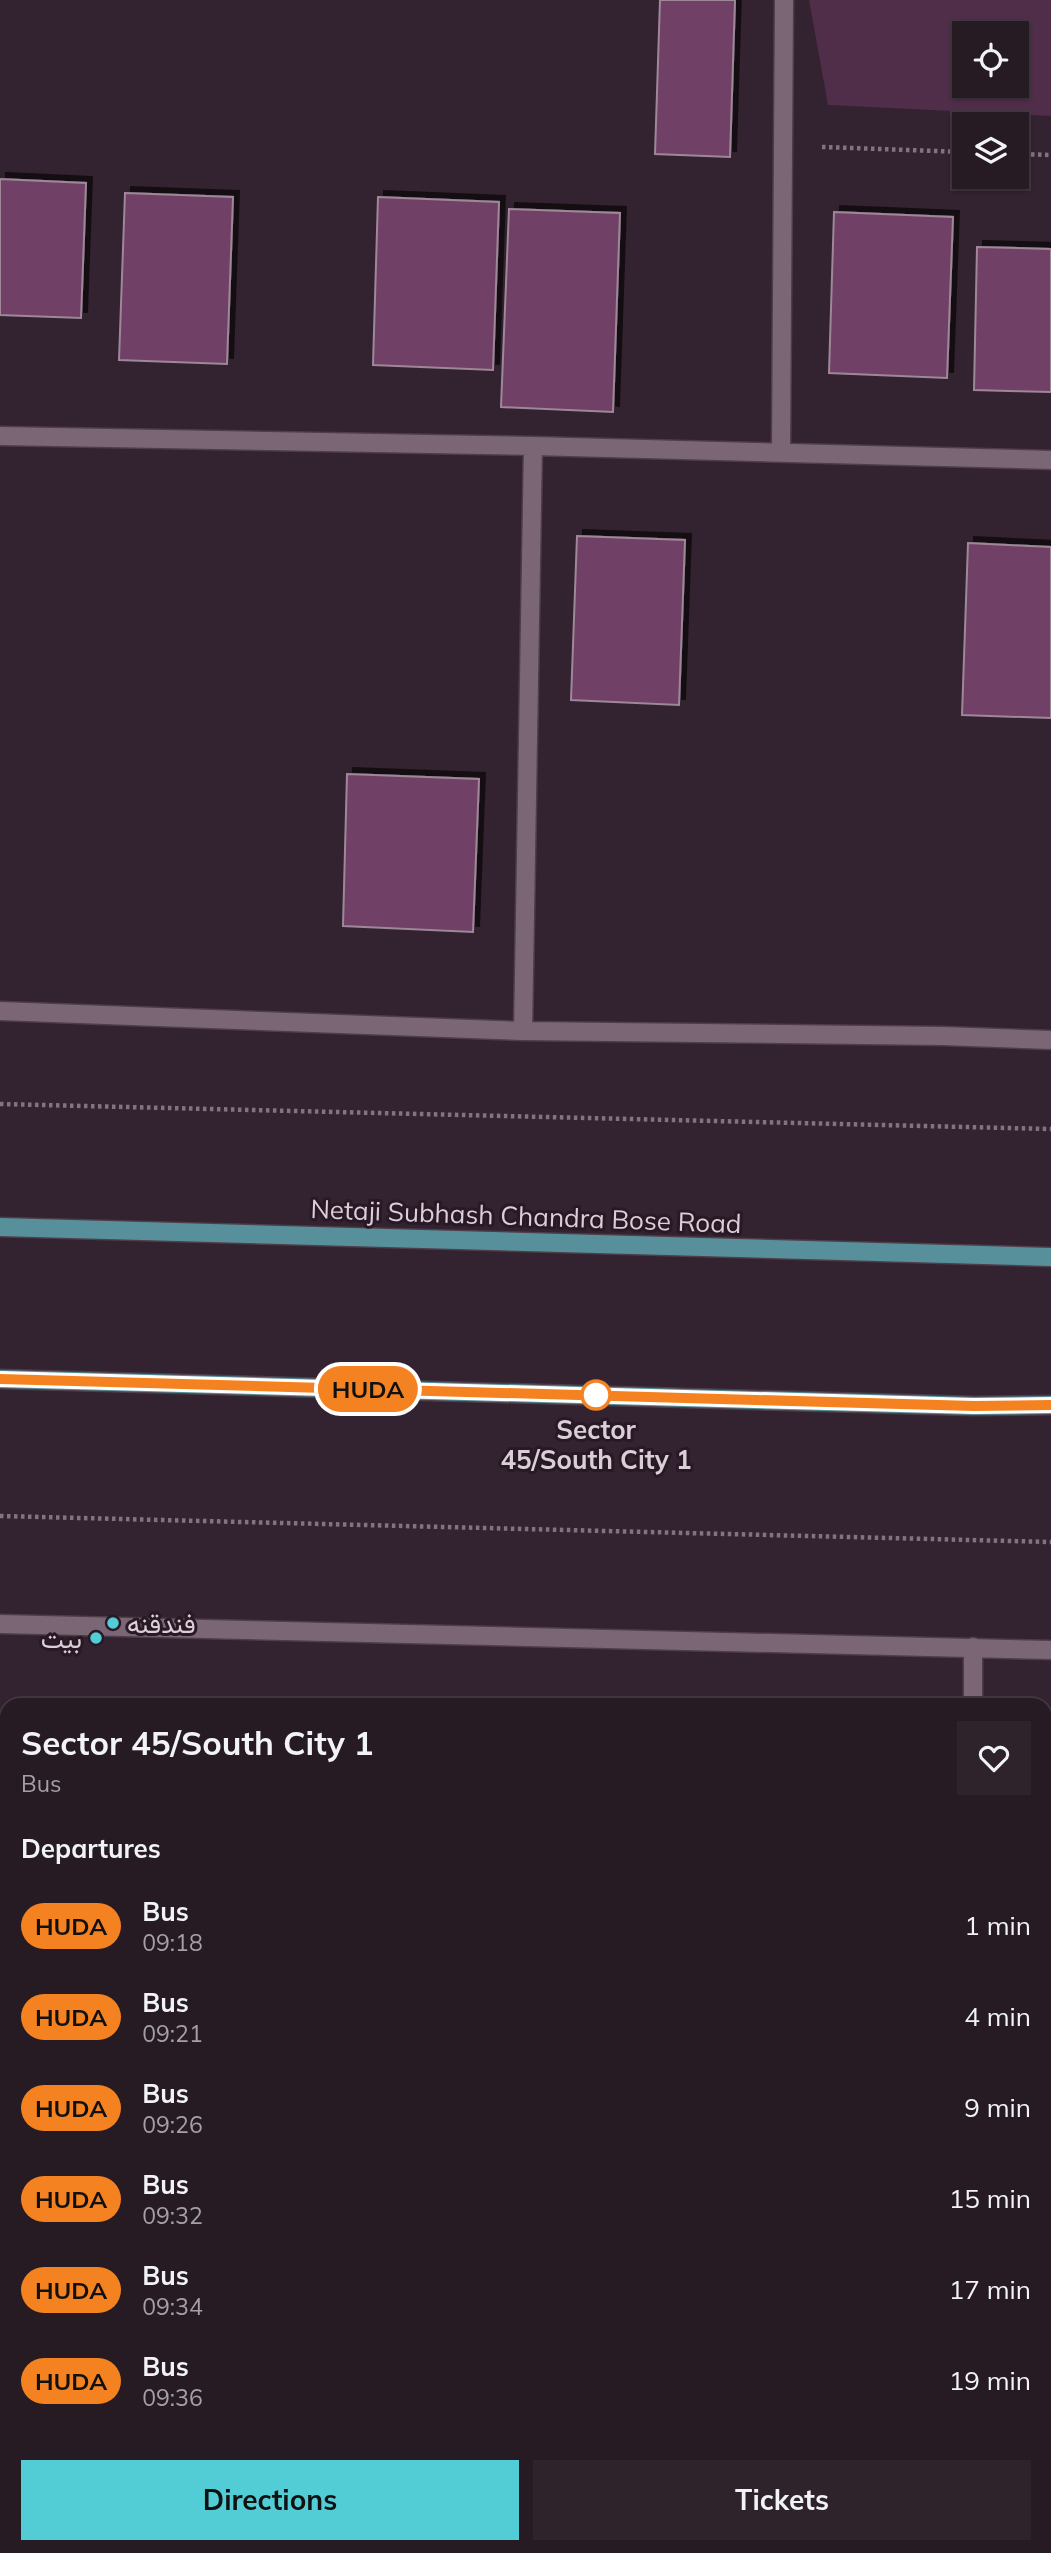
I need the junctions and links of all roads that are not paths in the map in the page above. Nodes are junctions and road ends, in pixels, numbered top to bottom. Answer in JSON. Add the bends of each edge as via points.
{"nodes":[{"id":1,"x":784,"y":0,"type":"edge"},
{"id":2,"x":0,"y":436,"type":"edge"},
{"id":3,"x":533,"y":446,"type":"junction"},
{"id":4,"x":780,"y":452,"type":"junction"},
{"id":5,"x":1051,"y":460,"type":"edge"},
{"id":6,"x":0,"y":1011,"type":"edge"},
{"id":7,"x":523,"y":1031,"type":"junction"},
{"id":8,"x":1051,"y":1040,"type":"edge"},
{"id":9,"x":0,"y":1227,"type":"edge"},
{"id":10,"x":1051,"y":1256,"type":"edge"},
{"id":11,"x":0,"y":1378,"type":"edge"},
{"id":12,"x":1051,"y":1405,"type":"edge"},
{"id":13,"x":0,"y":1624,"type":"edge"},
{"id":14,"x":973,"y":1647,"type":"junction"},
{"id":15,"x":1051,"y":1650,"type":"edge"},
{"id":16,"x":973,"y":1698,"type":"edge"}],
"edges":[{"from":1,"to":4,"type":"street"},
{"from":2,"to":3,"type":"street"},
{"from":3,"to":4,"type":"street"},
{"from":3,"to":7,"type":"street"},
{"from":4,"to":5,"type":"street"},
{"from":6,"to":7,"type":"street"},
{"from":7,"to":8,"type":"street"},
{"from":9,"to":10,"type":"main road","name":"Netaji Subhash Chandra Bose Road"},
{"from":11,"to":12,"type":"main road"},
{"from":13,"to":14,"type":"street"},
{"from":14,"to":15,"type":"street"},
{"from":14,"to":16,"type":"street"}]}
